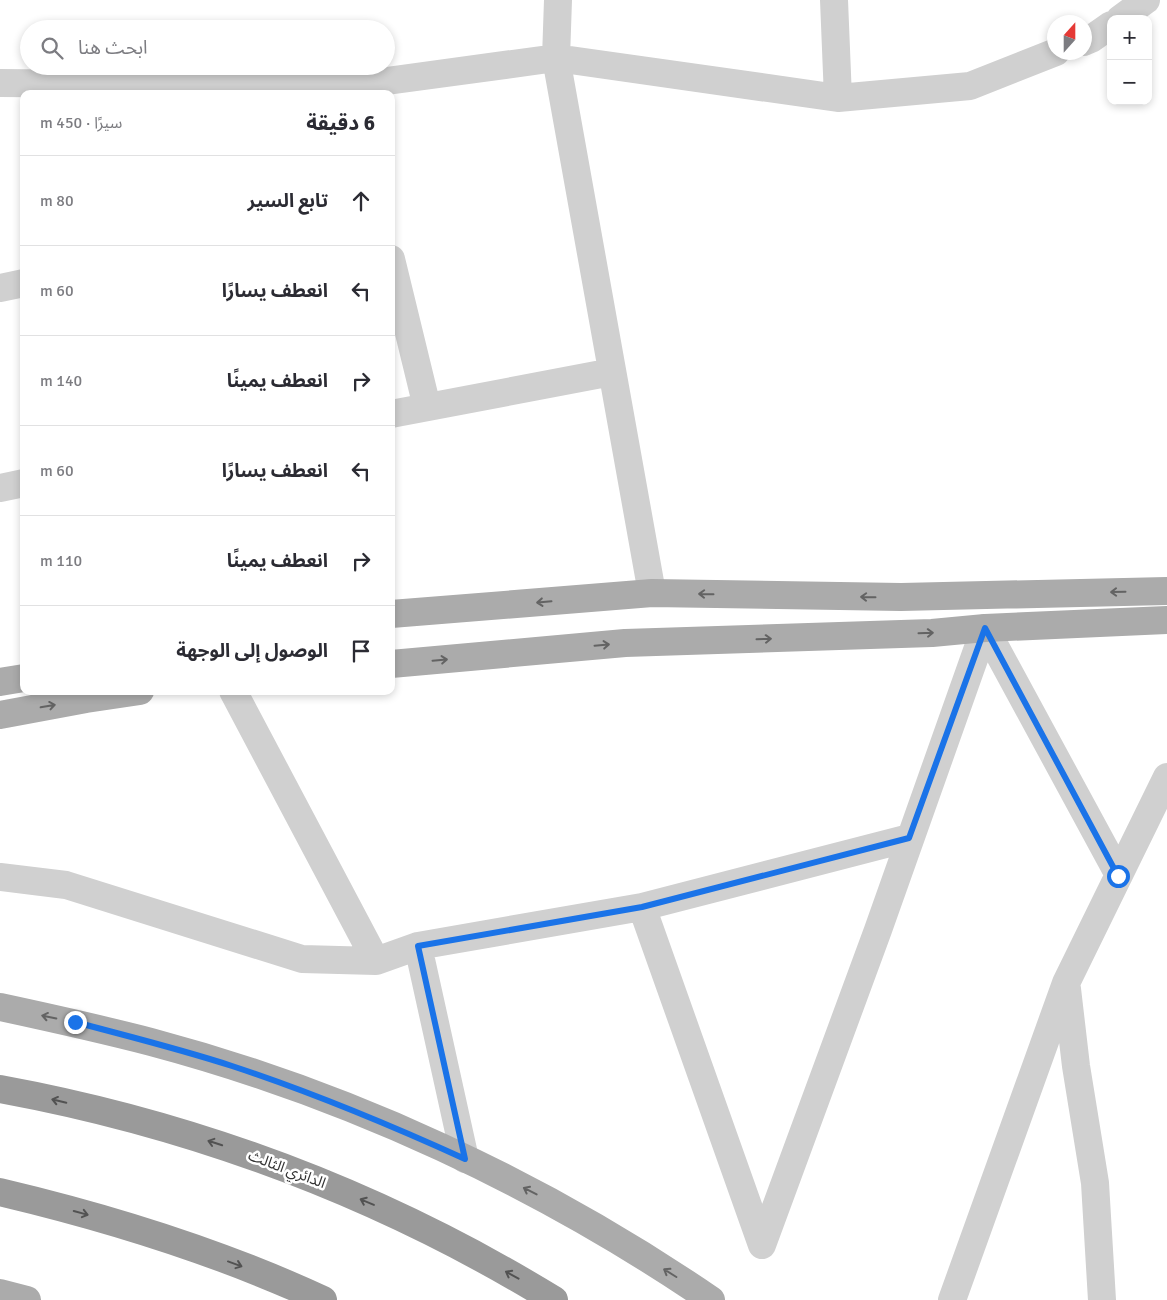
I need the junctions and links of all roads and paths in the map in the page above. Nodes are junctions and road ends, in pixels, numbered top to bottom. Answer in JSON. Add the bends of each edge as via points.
{"nodes":[{"id":1,"x":558,"y":0,"type":"edge"},
{"id":2,"x":834,"y":0,"type":"edge"},
{"id":3,"x":1146,"y":0,"type":"edge"},
{"id":4,"x":1125,"y":15,"type":"edge"},
{"id":5,"x":1107,"y":28,"type":"edge"},
{"id":6,"x":1092,"y":38,"type":"edge"},
{"id":7,"x":1047,"y":56,"type":"edge"},
{"id":8,"x":556,"y":58,"type":"junction"},
{"id":9,"x":0,"y":83,"type":"edge"},
{"id":10,"x":351,"y":90,"type":"edge"},
{"id":11,"x":838,"y":98,"type":"junction"},
{"id":12,"x":395,"y":275,"type":"edge"},
{"id":13,"x":20,"y":284,"type":"edge"},
{"id":14,"x":0,"y":288,"type":"edge"},
{"id":15,"x":612,"y":372,"type":"junction"},
{"id":16,"x":427,"y":407,"type":"junction"},
{"id":17,"x":395,"y":413,"type":"edge"},
{"id":18,"x":20,"y":484,"type":"edge"},
{"id":19,"x":0,"y":488,"type":"edge"},
{"id":20,"x":1167,"y":591,"type":"edge"},
{"id":21,"x":652,"y":593,"type":"junction"},
{"id":22,"x":395,"y":614,"type":"edge"},
{"id":23,"x":1167,"y":620,"type":"edge"},
{"id":24,"x":985,"y":628,"type":"junction"},
{"id":25,"x":395,"y":664,"type":"edge"},
{"id":26,"x":20,"y":679,"type":"edge"},
{"id":27,"x":0,"y":682,"type":"edge"},
{"id":28,"x":116,"y":695,"type":"edge"},
{"id":29,"x":235,"y":695,"type":"edge"},
{"id":30,"x":0,"y":714,"type":"edge"},
{"id":31,"x":1167,"y":777,"type":"edge"},
{"id":32,"x":909,"y":838,"type":"junction"},
{"id":33,"x":1118,"y":876,"type":"junction"},
{"id":34,"x":0,"y":877,"type":"edge"},
{"id":35,"x":642,"y":907,"type":"junction"},
{"id":36,"x":418,"y":946,"type":"junction"},
{"id":37,"x":376,"y":961,"type":"junction"},
{"id":38,"x":1066,"y":983,"type":"junction"},
{"id":39,"x":0,"y":1007,"type":"edge"},
{"id":40,"x":0,"y":1089,"type":"edge"},
{"id":41,"x":465,"y":1159,"type":"junction"},
{"id":42,"x":0,"y":1192,"type":"edge"},
{"id":43,"x":0,"y":1200,"type":"edge"},
{"id":44,"x":43,"y":1202,"type":"junction"},
{"id":45,"x":0,"y":1293,"type":"edge"},
{"id":46,"x":28,"y":1300,"type":"edge"},
{"id":47,"x":323,"y":1300,"type":"edge"},
{"id":48,"x":554,"y":1300,"type":"edge"},
{"id":49,"x":711,"y":1300,"type":"edge"},
{"id":50,"x":952,"y":1300,"type":"edge"},
{"id":51,"x":1102,"y":1300,"type":"edge"}],
"edges":[{"from":1,"to":8,"type":"street"},
{"from":2,"to":11,"type":"street"},
{"from":3,"to":4,"type":"street"},
{"from":5,"to":6,"type":"street"},
{"from":7,"to":11,"type":"street","via":[[970,86]]},
{"from":8,"to":10,"type":"street"},
{"from":8,"to":11,"type":"street"},
{"from":8,"to":15,"type":"street"},
{"from":9,"to":10,"type":"street"},
{"from":12,"to":16,"type":"street"},
{"from":13,"to":14,"type":"street"},
{"from":15,"to":16,"type":"street"},
{"from":15,"to":21,"type":"street"},
{"from":16,"to":17,"type":"street"},
{"from":18,"to":19,"type":"street"},
{"from":20,"to":21,"type":"main road","one_way":true,"via":[[901,597]]},
{"from":21,"to":22,"type":"main road","one_way":true},
{"from":23,"to":24,"type":"main road"},
{"from":25,"to":24,"type":"main road","one_way":true,"via":[[625,643],[932,633]]},
{"from":24,"to":32,"type":"street"},
{"from":24,"to":33,"type":"street"},
{"from":26,"to":27,"type":"main road"},
{"from":30,"to":28,"type":"main road","one_way":true},
{"from":29,"to":37,"type":"street"},
{"from":31,"to":33,"type":"street"},
{"from":32,"to":35,"type":"street"},
{"from":32,"to":35,"type":"street","via":[[762,1245]]},
{"from":33,"to":38,"type":"street"},
{"from":34,"to":37,"type":"street","via":[[66,885],[302,959]]},
{"from":35,"to":36,"type":"street"},
{"from":36,"to":37,"type":"street"},
{"from":36,"to":41,"type":"street"},
{"from":38,"to":50,"type":"street"},
{"from":38,"to":51,"type":"street","via":[[1095,1183]]},
{"from":41,"to":39,"type":"main road","one_way":true,"via":[[387,1124],[231,1066],[75,1022]]},
{"from":48,"to":40,"type":"highway","name":"الدائري الثالث","one_way":true,"via":[[452,1242],[312,1178],[173,1130],[105,1111]]},
{"from":49,"to":41,"type":"main road","one_way":true,"via":[[615,1238]]},
{"from":42,"to":44,"type":"highway"},
{"from":43,"to":44,"type":"highway"},
{"from":44,"to":47,"type":"highway","one_way":true,"via":[[184,1245]]},
{"from":45,"to":46,"type":"main road"}]}
